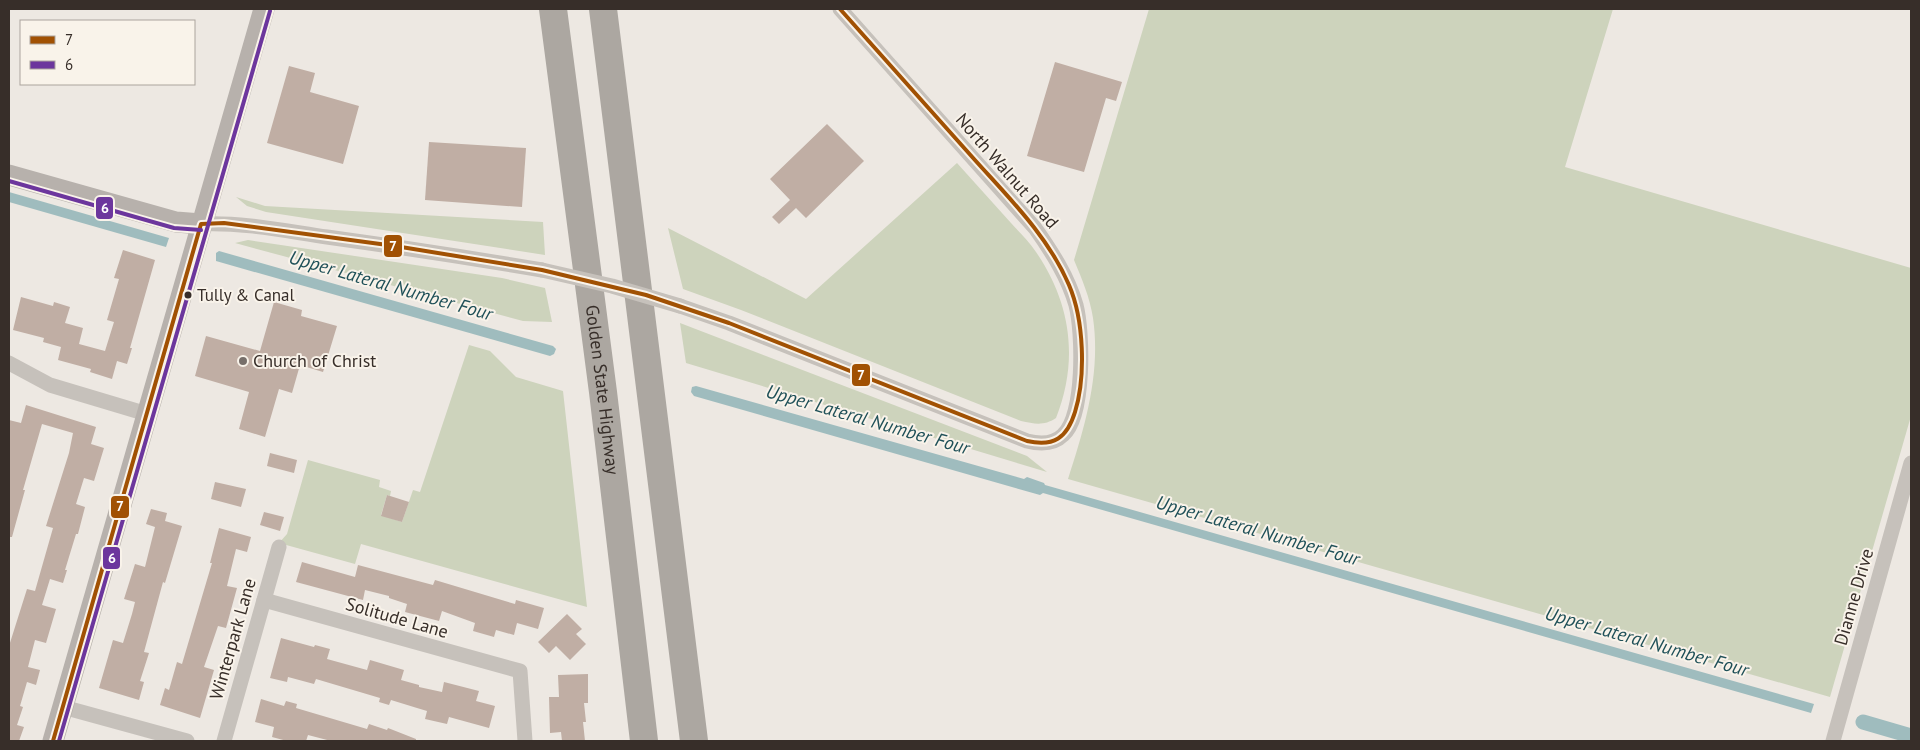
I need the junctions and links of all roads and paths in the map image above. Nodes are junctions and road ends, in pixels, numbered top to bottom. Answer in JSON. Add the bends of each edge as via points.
{"nodes":[{"id":1,"x":264,"y":9,"type":"edge"},
{"id":2,"x":553,"y":9,"type":"edge"},
{"id":3,"x":604,"y":9,"type":"edge"},
{"id":4,"x":840,"y":9,"type":"edge"},
{"id":5,"x":9,"y":175,"type":"edge"},
{"id":6,"x":201,"y":224,"type":"junction"},
{"id":7,"x":9,"y":363,"type":"edge"},
{"id":8,"x":147,"y":414,"type":"junction"},
{"id":9,"x":1911,"y":463,"type":"edge"},
{"id":10,"x":279,"y":547,"type":"dead end"},
{"id":11,"x":264,"y":600,"type":"junction"},
{"id":12,"x":63,"y":707,"type":"junction"},
{"id":13,"x":53,"y":741,"type":"edge"},
{"id":14,"x":186,"y":741,"type":"edge"},
{"id":15,"x":224,"y":741,"type":"edge"},
{"id":16,"x":525,"y":741,"type":"edge"},
{"id":17,"x":644,"y":741,"type":"edge"},
{"id":18,"x":694,"y":741,"type":"edge"},
{"id":19,"x":1833,"y":741,"type":"edge"}],
"edges":[{"from":1,"to":6,"type":"street"},
{"from":2,"to":17,"type":"highway","name":"Golden State Highway"},
{"from":3,"to":18,"type":"highway"},
{"from":4,"to":6,"type":"street","name":"North Walnut Road","bridge":true,"via":[[1035,228],[1064,273],[1081,329],[1081,372],[1069,427],[1056,440],[1038,444],[1027,441],[729,323],[612,286],[542,270],[224,223]]},
{"from":5,"to":6,"type":"street","via":[[176,222]]},
{"from":6,"to":8,"type":"street"},
{"from":7,"to":8,"type":"street","via":[[50,385]]},
{"from":8,"to":12,"type":"street"},
{"from":9,"to":19,"type":"street","name":"Dianne Drive"},
{"from":10,"to":11,"type":"street","name":"Winterpark Lane"},
{"from":11,"to":15,"type":"street","name":"Winterpark Lane"},
{"from":11,"to":16,"type":"street","name":"Solitude Lane","via":[[520,671]]},
{"from":12,"to":13,"type":"street"},
{"from":12,"to":14,"type":"street"}]}
